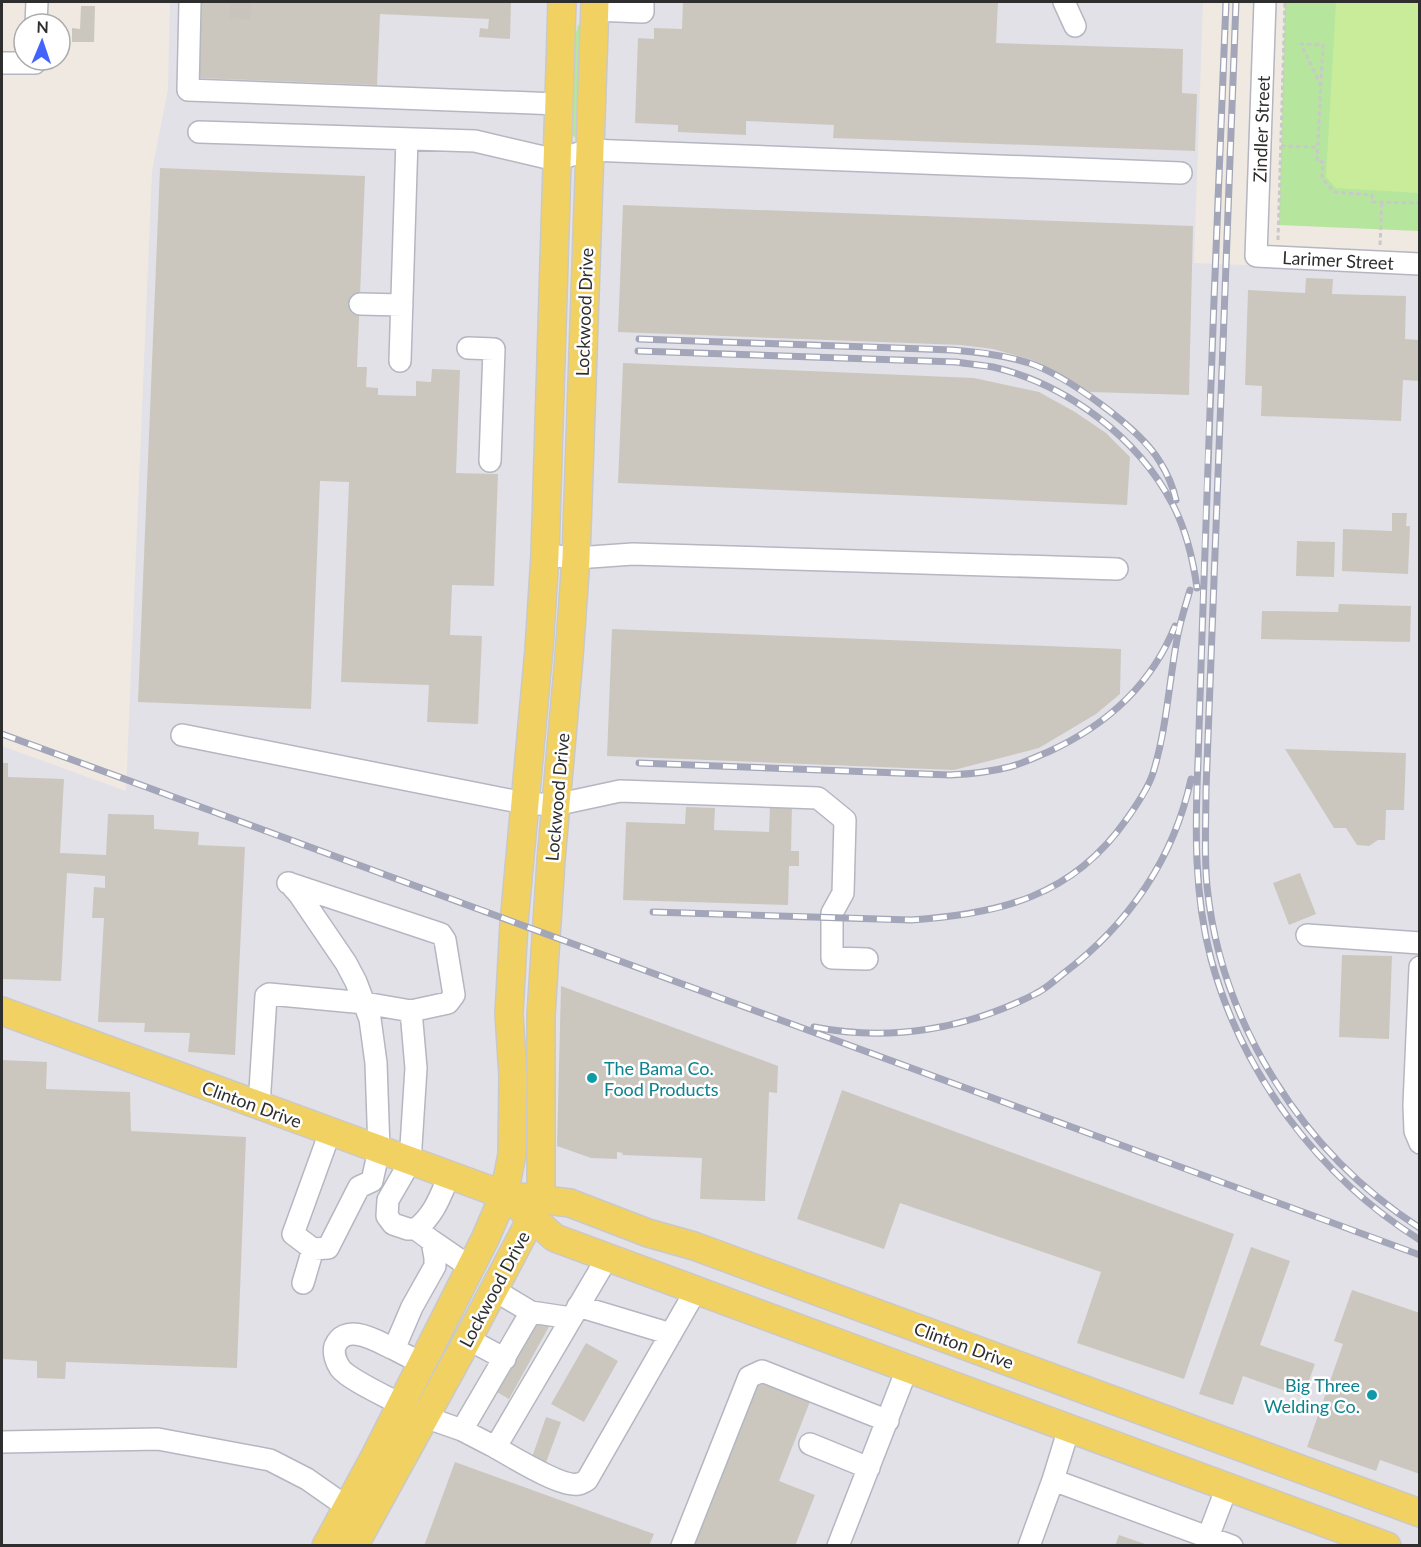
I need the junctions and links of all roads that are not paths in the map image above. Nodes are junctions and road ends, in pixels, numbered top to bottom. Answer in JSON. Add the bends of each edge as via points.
{"nodes":[{"id":1,"x":190,"y":2,"type":"edge"},
{"id":2,"x":643,"y":2,"type":"edge"},
{"id":3,"x":1064,"y":2,"type":"edge"},
{"id":4,"x":1265,"y":2,"type":"edge"},
{"id":5,"x":562,"y":5,"type":"edge"},
{"id":6,"x":594,"y":6,"type":"edge"},
{"id":7,"x":1075,"y":26,"type":"dead end"},
{"id":8,"x":558,"y":104,"type":"junction"},
{"id":9,"x":199,"y":132,"type":"dead end"},
{"id":10,"x":407,"y":139,"type":"junction"},
{"id":11,"x":589,"y":150,"type":"junction"},
{"id":12,"x":556,"y":160,"type":"junction"},
{"id":13,"x":1181,"y":173,"type":"dead end"},
{"id":14,"x":1267,"y":257,"type":"joint"},
{"id":15,"x":1419,"y":264,"type":"edge"},
{"id":16,"x":360,"y":304,"type":"dead end"},
{"id":17,"x":402,"y":305,"type":"junction"},
{"id":18,"x":468,"y":348,"type":"dead end"},
{"id":19,"x":400,"y":361,"type":"dead end"},
{"id":20,"x":490,"y":461,"type":"dead end"},
{"id":21,"x":545,"y":555,"type":"junction"},
{"id":22,"x":576,"y":558,"type":"junction"},
{"id":23,"x":1117,"y":568,"type":"dead end"},
{"id":24,"x":182,"y":735,"type":"dead end"},
{"id":25,"x":524,"y":802,"type":"junction"},
{"id":26,"x":555,"y":806,"type":"junction"},
{"id":27,"x":1307,"y":935,"type":"dead end"},
{"id":28,"x":1419,"y":943,"type":"edge"},
{"id":29,"x":867,"y":959,"type":"dead end"},
{"id":30,"x":1419,"y":968,"type":"edge"},
{"id":31,"x":2,"y":1011,"type":"edge"},
{"id":32,"x":367,"y":1011,"type":"junction"},
{"id":33,"x":411,"y":1011,"type":"junction"},
{"id":34,"x":259,"y":1106,"type":"junction"},
{"id":35,"x":330,"y":1132,"type":"junction"},
{"id":36,"x":1419,"y":1143,"type":"edge"},
{"id":37,"x":379,"y":1150,"type":"junction"},
{"id":38,"x":410,"y":1162,"type":"junction"},
{"id":39,"x":449,"y":1176,"type":"junction"},
{"id":40,"x":504,"y":1195,"type":"junction"},
{"id":41,"x":536,"y":1209,"type":"junction"},
{"id":42,"x":424,"y":1235,"type":"junction"},
{"id":43,"x":313,"y":1249,"type":"junction"},
{"id":44,"x":607,"y":1258,"type":"junction"},
{"id":45,"x":470,"y":1267,"type":"junction"},
{"id":46,"x":303,"y":1284,"type":"dead end"},
{"id":47,"x":494,"y":1290,"type":"junction"},
{"id":48,"x":696,"y":1290,"type":"junction"},
{"id":49,"x":531,"y":1312,"type":"junction"},
{"id":50,"x":574,"y":1312,"type":"junction"},
{"id":51,"x":670,"y":1334,"type":"junction"},
{"id":52,"x":468,"y":1339,"type":"junction"},
{"id":53,"x":394,"y":1349,"type":"junction"},
{"id":54,"x":505,"y":1359,"type":"junction"},
{"id":55,"x":421,"y":1363,"type":"junction"},
{"id":56,"x":907,"y":1370,"type":"junction"},
{"id":57,"x":1081,"y":1387,"type":"junction"},
{"id":58,"x":400,"y":1404,"type":"junction"},
{"id":59,"x":425,"y":1418,"type":"junction"},
{"id":60,"x":888,"y":1421,"type":"junction"},
{"id":61,"x":1069,"y":1428,"type":"junction"},
{"id":62,"x":462,"y":1430,"type":"junction"},
{"id":63,"x":2,"y":1442,"type":"edge"},
{"id":64,"x":810,"y":1444,"type":"dead end"},
{"id":65,"x":491,"y":1445,"type":"junction"},
{"id":66,"x":869,"y":1468,"type":"junction"},
{"id":67,"x":1053,"y":1480,"type":"junction"},
{"id":68,"x":1227,"y":1487,"type":"junction"},
{"id":69,"x":358,"y":1513,"type":"junction"},
{"id":70,"x":1419,"y":1513,"type":"edge"},
{"id":71,"x":1208,"y":1537,"type":"junction"},
{"id":72,"x":326,"y":1545,"type":"edge"},
{"id":73,"x":354,"y":1545,"type":"edge"},
{"id":74,"x":682,"y":1545,"type":"edge"},
{"id":75,"x":838,"y":1545,"type":"edge"},
{"id":76,"x":1029,"y":1545,"type":"edge"},
{"id":77,"x":1232,"y":1545,"type":"edge"},
{"id":78,"x":1387,"y":1545,"type":"edge"}],
"edges":[{"from":1,"to":8,"type":"street","via":[[188,90]]},
{"from":2,"to":6,"type":"street","via":[[643,12]]},
{"from":3,"to":7,"type":"street"},
{"from":4,"to":14,"type":"street","name":"Zindler Street"},
{"from":5,"to":6,"type":"main road"},
{"from":5,"to":8,"type":"main road","name":"Lockwood Drive"},
{"from":6,"to":11,"type":"main road","name":"Lockwood Drive"},
{"from":8,"to":12,"type":"main road","name":"Lockwood Drive"},
{"from":9,"to":10,"type":"street"},
{"from":10,"to":12,"type":"street","via":[[475,141]]},
{"from":10,"to":17,"type":"street"},
{"from":11,"to":12,"type":"street"},
{"from":11,"to":13,"type":"street"},
{"from":11,"to":22,"type":"main road","name":"Lockwood Drive"},
{"from":12,"to":21,"type":"main road","name":"Lockwood Drive"},
{"from":14,"to":15,"type":"street","name":"Larimer Street"},
{"from":16,"to":17,"type":"street"},
{"from":17,"to":19,"type":"street"},
{"from":18,"to":20,"type":"street","via":[[494,349]]},
{"from":21,"to":22,"type":"street"},
{"from":21,"to":25,"type":"main road","name":"Lockwood Drive"},
{"from":22,"to":23,"type":"street","via":[[633,554]]},
{"from":22,"to":26,"type":"main road","name":"Lockwood Drive"},
{"from":24,"to":25,"type":"street"},
{"from":25,"to":26,"type":"street"},
{"from":25,"to":40,"type":"main road","name":"Lockwood Drive","via":[[508,1014],[513,1076],[512,1154]]},
{"from":26,"to":29,"type":"street","via":[[620,791],[818,798],[845,820],[843,893],[832,913],[832,958]]},
{"from":26,"to":41,"type":"main road","name":"Lockwood Drive","via":[[541,1015]]},
{"from":27,"to":28,"type":"street"},
{"from":30,"to":36,"type":"street","via":[[1414,1105]]},
{"from":31,"to":34,"type":"main road","name":"Clinton Drive"},
{"from":32,"to":33,"type":"street"},
{"from":32,"to":33,"type":"street","via":[[346,963],[288,883],[441,934],[454,995],[448,1003]]},
{"from":32,"to":34,"type":"street","via":[[266,996]]},
{"from":32,"to":37,"type":"street","via":[[376,1063]]},
{"from":33,"to":38,"type":"street","via":[[417,1068]]},
{"from":34,"to":35,"type":"main road","name":"Clinton Drive"},
{"from":35,"to":37,"type":"main road","name":"Clinton Drive"},
{"from":35,"to":43,"type":"street","via":[[292,1234]]},
{"from":37,"to":38,"type":"main road","name":"Clinton Drive"},
{"from":37,"to":43,"type":"street","via":[[372,1181],[359,1187],[328,1248]]},
{"from":38,"to":39,"type":"main road","name":"Clinton Drive"},
{"from":38,"to":42,"type":"street","via":[[388,1200],[387,1216],[393,1224]]},
{"from":39,"to":40,"type":"main road","name":"Clinton Drive"},
{"from":39,"to":42,"type":"street"},
{"from":40,"to":41,"type":"main road","name":"Clinton Drive"},
{"from":40,"to":45,"type":"main road","name":"Lockwood Drive"},
{"from":41,"to":44,"type":"main road","via":[[555,1238]]},
{"from":41,"to":47,"type":"main road","name":"Lockwood Drive"},
{"from":41,"to":57,"type":"main road","name":"Clinton Drive","via":[[570,1203]]},
{"from":42,"to":45,"type":"street"},
{"from":42,"to":53,"type":"street","via":[[435,1266]]},
{"from":43,"to":46,"type":"street"},
{"from":44,"to":48,"type":"main road"},
{"from":44,"to":50,"type":"street"},
{"from":45,"to":55,"type":"main road","name":"Lockwood Drive"},
{"from":47,"to":49,"type":"street"},
{"from":47,"to":52,"type":"main road","name":"Lockwood Drive"},
{"from":48,"to":51,"type":"street"},
{"from":48,"to":56,"type":"main road"},
{"from":49,"to":50,"type":"street"},
{"from":49,"to":54,"type":"street"},
{"from":50,"to":51,"type":"street"},
{"from":50,"to":65,"type":"street","via":[[498,1443]]},
{"from":51,"to":65,"type":"street","via":[[587,1480],[577,1485],[566,1483]]},
{"from":52,"to":54,"type":"street"},
{"from":52,"to":59,"type":"main road","name":"Lockwood Drive"},
{"from":53,"to":55,"type":"street"},
{"from":53,"to":58,"type":"street","via":[[355,1333],[341,1338],[334,1353],[344,1371]]},
{"from":54,"to":62,"type":"street"},
{"from":55,"to":58,"type":"main road","name":"Lockwood Drive"},
{"from":56,"to":60,"type":"street"},
{"from":56,"to":61,"type":"main road"},
{"from":57,"to":61,"type":"main road"},
{"from":57,"to":70,"type":"main road","name":"Clinton Drive"},
{"from":58,"to":59,"type":"main road"},
{"from":58,"to":69,"type":"main road","name":"Lockwood Drive","via":[[374,1458]]},
{"from":59,"to":62,"type":"street"},
{"from":59,"to":69,"type":"main road","name":"Lockwood Drive"},
{"from":60,"to":66,"type":"street"},
{"from":60,"to":74,"type":"street","via":[[762,1371],[749,1377]]},
{"from":61,"to":67,"type":"street"},
{"from":61,"to":68,"type":"main road"},
{"from":62,"to":65,"type":"street"},
{"from":63,"to":69,"type":"street","via":[[158,1439],[270,1460]]},
{"from":64,"to":66,"type":"street"},
{"from":66,"to":75,"type":"street"},
{"from":67,"to":71,"type":"street"},
{"from":67,"to":76,"type":"street"},
{"from":68,"to":71,"type":"street"},
{"from":68,"to":78,"type":"main road"},
{"from":69,"to":72,"type":"main road","name":"Lockwood Drive"},
{"from":69,"to":73,"type":"main road","name":"Lockwood Drive"},
{"from":71,"to":77,"type":"street"}]}
